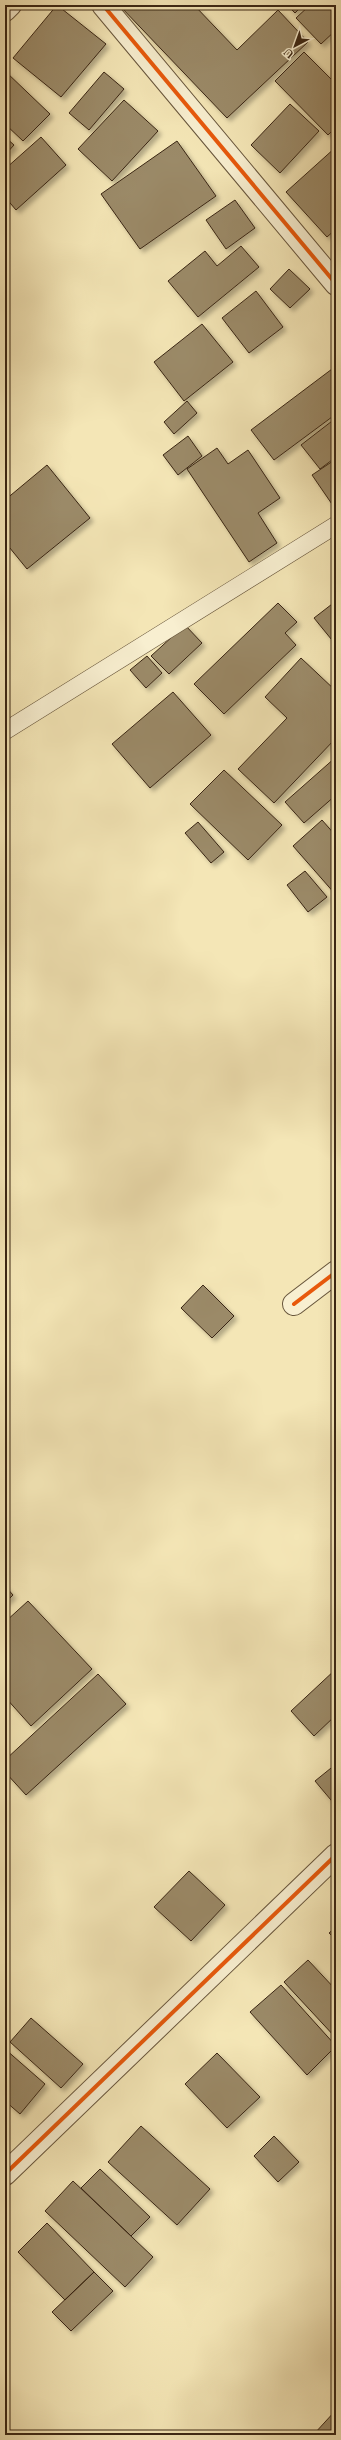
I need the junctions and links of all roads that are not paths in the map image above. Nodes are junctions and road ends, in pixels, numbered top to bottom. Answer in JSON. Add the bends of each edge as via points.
{"nodes":[{"id":1,"x":10,"y":5,"type":"edge"},
{"id":2,"x":103,"y":5,"type":"edge"},
{"id":3,"x":5,"y":10,"type":"edge"},
{"id":4,"x":336,"y":284,"type":"edge"},
{"id":5,"x":336,"y":525,"type":"edge"},
{"id":6,"x":5,"y":731,"type":"edge"},
{"id":7,"x":336,"y":1272,"type":"edge"},
{"id":8,"x":294,"y":1304,"type":"dead end"},
{"id":9,"x":336,"y":1855,"type":"edge"},
{"id":10,"x":5,"y":2174,"type":"edge"}],
"edges":[{"from":1,"to":3,"type":"street"},
{"from":2,"to":4,"type":"street"},
{"from":5,"to":6,"type":"lane"},
{"from":7,"to":8,"type":"street"},
{"from":9,"to":10,"type":"street"}]}
